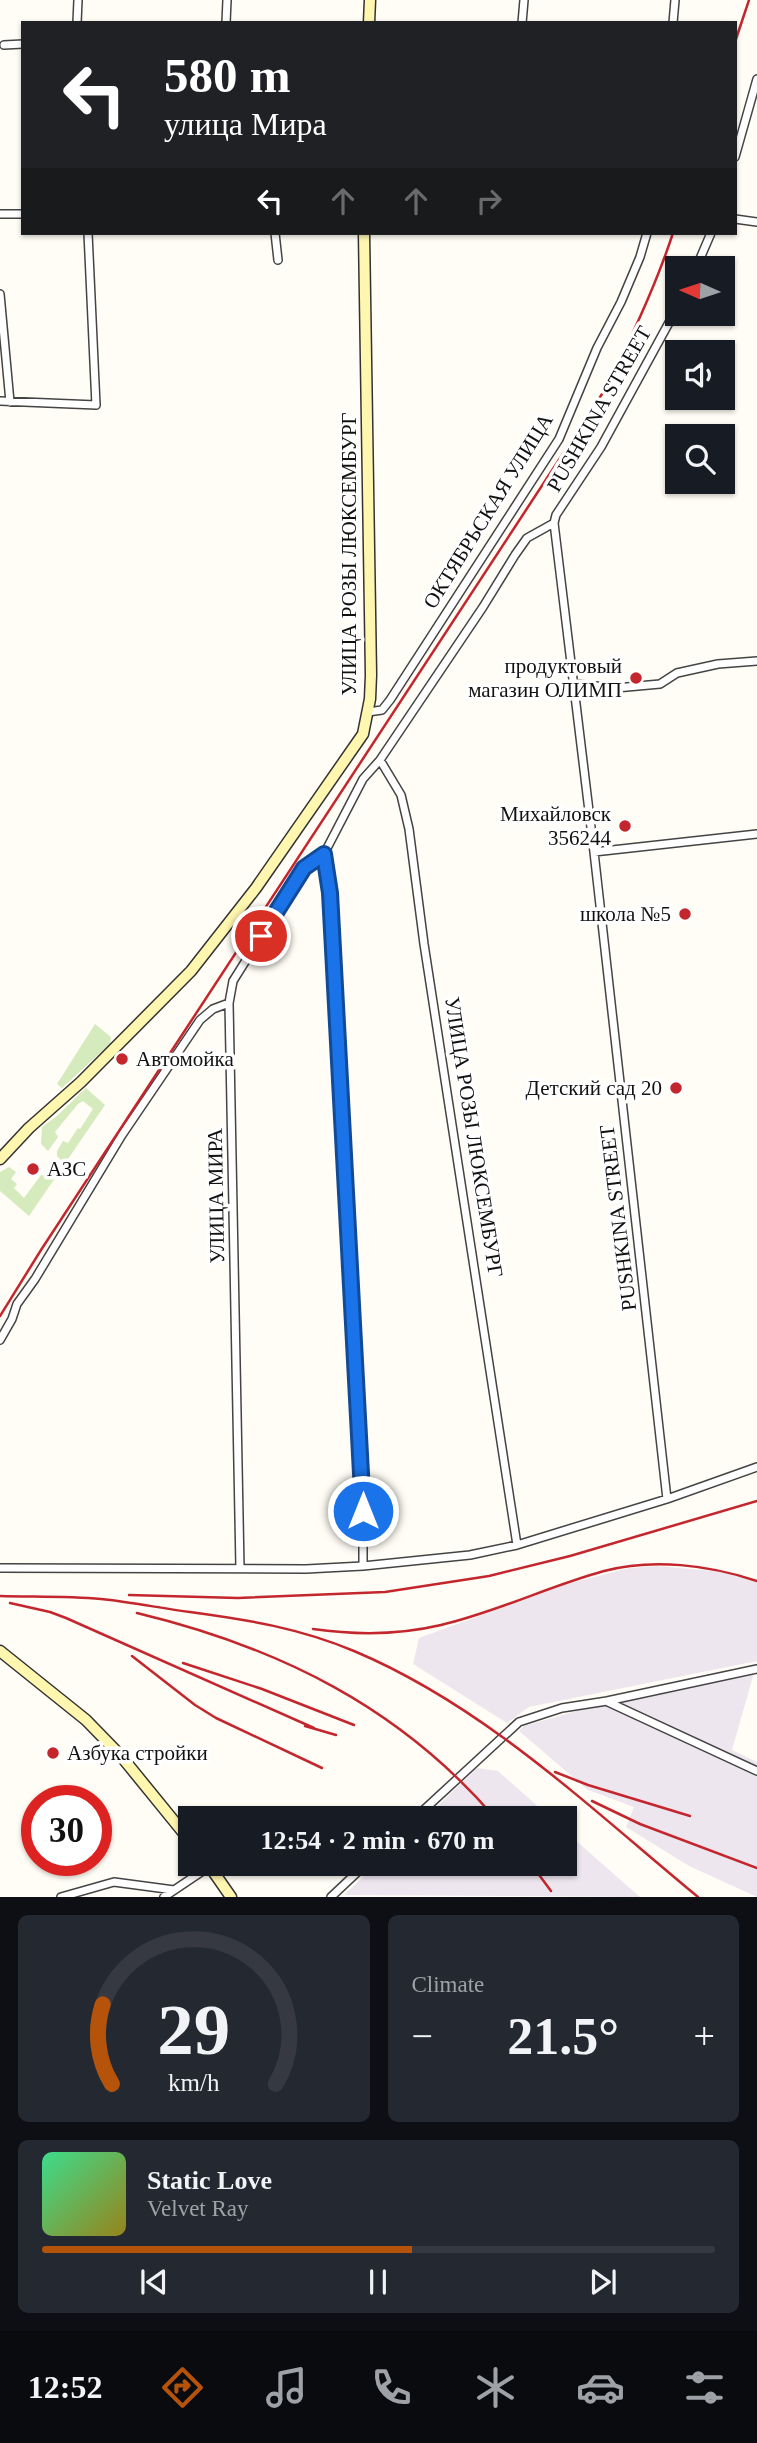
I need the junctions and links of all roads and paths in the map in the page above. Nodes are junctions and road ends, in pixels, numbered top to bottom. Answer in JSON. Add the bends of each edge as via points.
{"nodes":[{"id":1,"x":78,"y":0,"type":"edge"},
{"id":2,"x":227,"y":0,"type":"edge"},
{"id":3,"x":370,"y":0,"type":"edge"},
{"id":4,"x":524,"y":0,"type":"edge"},
{"id":5,"x":675,"y":0,"type":"edge"},
{"id":6,"x":77,"y":21,"type":"edge"},
{"id":7,"x":226,"y":21,"type":"edge"},
{"id":8,"x":369,"y":21,"type":"edge"},
{"id":9,"x":522,"y":21,"type":"edge"},
{"id":10,"x":673,"y":21,"type":"edge"},
{"id":11,"x":21,"y":44,"type":"edge"},
{"id":12,"x":4,"y":45,"type":"dead end"},
{"id":13,"x":757,"y":79,"type":"edge"},
{"id":14,"x":737,"y":150,"type":"edge"},
{"id":15,"x":0,"y":214,"type":"edge"},
{"id":16,"x":21,"y":214,"type":"edge"},
{"id":17,"x":737,"y":219,"type":"edge"},
{"id":18,"x":757,"y":222,"type":"edge"},
{"id":19,"x":88,"y":235,"type":"edge"},
{"id":20,"x":275,"y":235,"type":"edge"},
{"id":21,"x":364,"y":235,"type":"edge"},
{"id":22,"x":646,"y":235,"type":"edge"},
{"id":23,"x":710,"y":235,"type":"edge"},
{"id":24,"x":701,"y":256,"type":"edge"},
{"id":25,"x":278,"y":260,"type":"dead end"},
{"id":26,"x":0,"y":294,"type":"edge"},
{"id":27,"x":667,"y":326,"type":"edge"},
{"id":28,"x":0,"y":401,"type":"edge"},
{"id":29,"x":10,"y":402,"type":"junction"},
{"id":30,"x":554,"y":523,"type":"junction"},
{"id":31,"x":757,"y":661,"type":"edge"},
{"id":32,"x":575,"y":684,"type":"junction"},
{"id":33,"x":368,"y":712,"type":"junction"},
{"id":34,"x":380,"y":760,"type":"junction"},
{"id":35,"x":757,"y":834,"type":"edge"},
{"id":36,"x":594,"y":852,"type":"junction"},
{"id":37,"x":324,"y":854,"type":"junction"},
{"id":38,"x":229,"y":1003,"type":"junction"},
{"id":39,"x":0,"y":1159,"type":"edge"},
{"id":40,"x":0,"y":1340,"type":"edge"},
{"id":41,"x":757,"y":1467,"type":"edge"},
{"id":42,"x":667,"y":1499,"type":"junction"},
{"id":43,"x":517,"y":1545,"type":"junction"},
{"id":44,"x":363,"y":1566,"type":"junction"},
{"id":45,"x":240,"y":1567,"type":"junction"},
{"id":46,"x":0,"y":1568,"type":"edge"},
{"id":47,"x":0,"y":1651,"type":"edge"},
{"id":48,"x":757,"y":1669,"type":"edge"},
{"id":49,"x":607,"y":1702,"type":"junction"},
{"id":50,"x":757,"y":1771,"type":"edge"},
{"id":51,"x":428,"y":1806,"type":"edge"},
{"id":52,"x":178,"y":1826,"type":"edge"},
{"id":53,"x":194,"y":1876,"type":"edge"},
{"id":54,"x":216,"y":1876,"type":"edge"},
{"id":55,"x":353,"y":1876,"type":"edge"},
{"id":56,"x":153,"y":1888,"type":"junction"},
{"id":57,"x":174,"y":1891,"type":"junction"},
{"id":58,"x":61,"y":1897,"type":"edge"},
{"id":59,"x":151,"y":1897,"type":"edge"},
{"id":60,"x":164,"y":1897,"type":"edge"},
{"id":61,"x":230,"y":1897,"type":"edge"},
{"id":62,"x":331,"y":1897,"type":"edge"}],
"edges":[{"from":1,"to":6,"type":"street"},
{"from":2,"to":7,"type":"street"},
{"from":3,"to":8,"type":"main road"},
{"from":4,"to":9,"type":"street"},
{"from":5,"to":10,"type":"street"},
{"from":11,"to":12,"type":"street"},
{"from":13,"to":14,"type":"street"},
{"from":15,"to":16,"type":"street"},
{"from":17,"to":18,"type":"street"},
{"from":19,"to":29,"type":"street","via":[[96,405]]},
{"from":20,"to":25,"type":"street"},
{"from":21,"to":33,"type":"main road","name":"УЛИЦА РОЗЫ ЛЮКСЕМБУРГ"},
{"from":22,"to":33,"type":"street","name":"ОКТЯБРЬСКАЯ УЛИЦА","via":[[559,439],[390,700],[382,710]]},
{"from":23,"to":24,"type":"street"},
{"from":26,"to":29,"type":"street"},
{"from":27,"to":30,"type":"street","name":"PUSHKINA STREET"},
{"from":28,"to":29,"type":"street"},
{"from":30,"to":32,"type":"street","name":"PUSHKINA STREET"},
{"from":30,"to":34,"type":"street","via":[[521,546]]},
{"from":31,"to":32,"type":"street","via":[[677,673],[660,684],[616,688]]},
{"from":32,"to":36,"type":"street","name":"PUSHKINA STREET"},
{"from":33,"to":39,"type":"main road","name":"УЛИЦА РОЗЫ ЛЮКСЕМБУРГ","via":[[363,734],[256,888],[191,971]]},
{"from":34,"to":37,"type":"street","via":[[363,779]]},
{"from":34,"to":43,"type":"street","name":"УЛИЦА РОЗЫ ЛЮКСЕМБУРГ","via":[[401,795],[409,829]]},
{"from":35,"to":36,"type":"street"},
{"from":36,"to":42,"type":"street","name":"PUSHKINA STREET"},
{"from":37,"to":38,"type":"street","name":"УЛИЦА МИРА","via":[[304,868],[233,981]]},
{"from":37,"to":44,"type":"street","via":[[330,893],[362,1457]]},
{"from":38,"to":40,"type":"street","via":[[201,1020],[122,1135],[17,1304]]},
{"from":38,"to":45,"type":"street","name":"УЛИЦА МИРА"},
{"from":41,"to":42,"type":"street"},
{"from":42,"to":43,"type":"street"},
{"from":43,"to":44,"type":"street","via":[[470,1555]]},
{"from":44,"to":45,"type":"street"},
{"from":45,"to":46,"type":"street"},
{"from":47,"to":52,"type":"main road","via":[[94,1729]]},
{"from":48,"to":49,"type":"street"},
{"from":49,"to":50,"type":"street"},
{"from":49,"to":51,"type":"street","via":[[562,1708],[519,1722]]},
{"from":53,"to":57,"type":"street"},
{"from":54,"to":61,"type":"main road"},
{"from":55,"to":62,"type":"street"},
{"from":56,"to":57,"type":"street"},
{"from":56,"to":58,"type":"street","via":[[114,1882]]},
{"from":56,"to":59,"type":"street"},
{"from":57,"to":60,"type":"street"}]}
